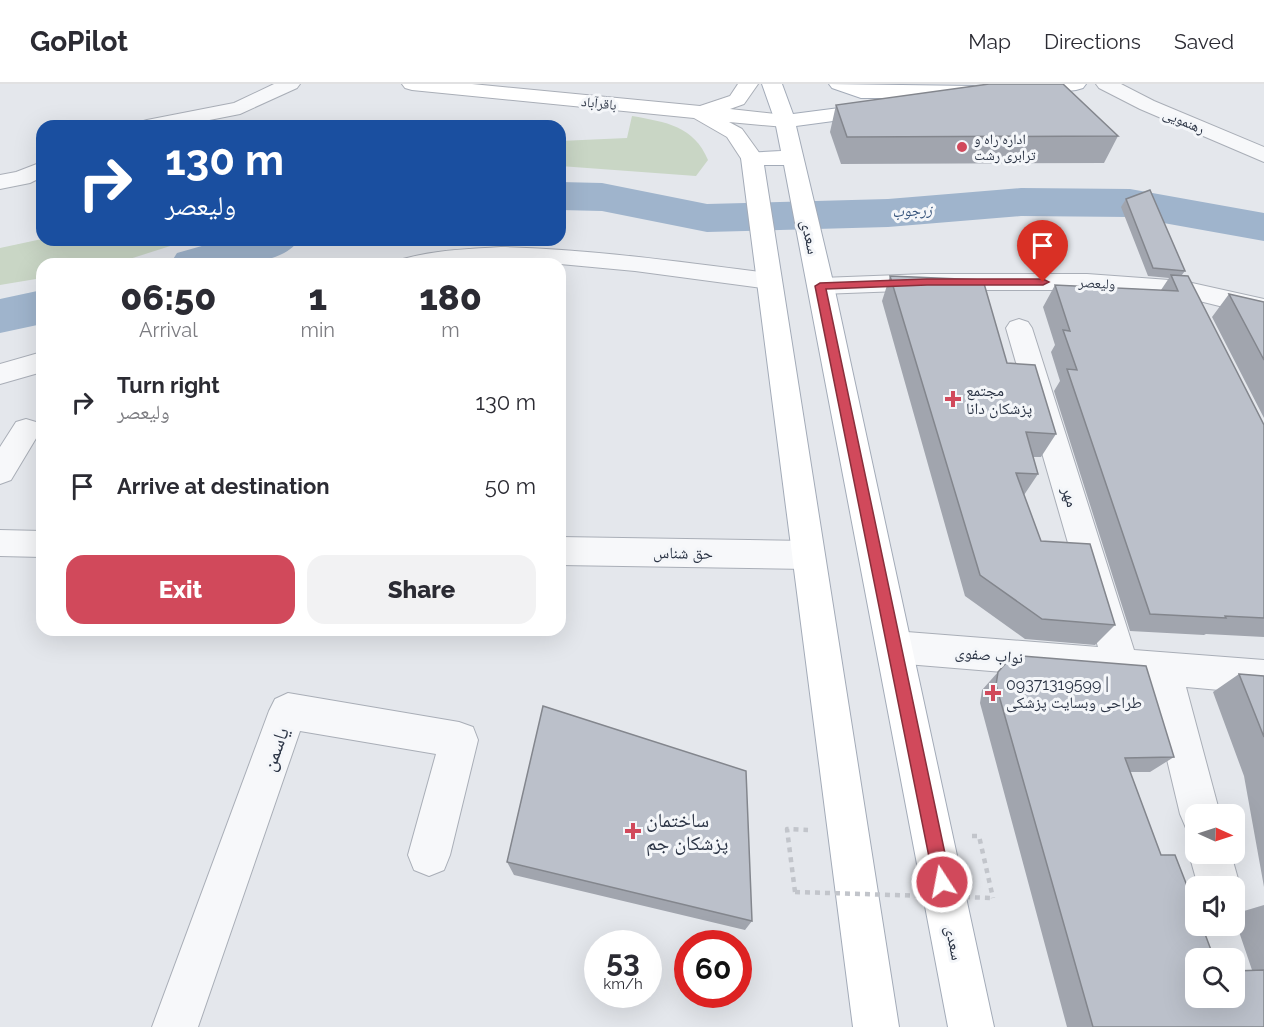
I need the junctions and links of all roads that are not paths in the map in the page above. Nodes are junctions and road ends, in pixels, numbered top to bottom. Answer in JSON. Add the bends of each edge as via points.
{"nodes":[{"id":1,"x":290,"y":84,"type":"edge"},
{"id":2,"x":412,"y":84,"type":"edge"},
{"id":3,"x":748,"y":84,"type":"edge"},
{"id":4,"x":772,"y":84,"type":"edge"},
{"id":5,"x":839,"y":84,"type":"edge"},
{"id":6,"x":1076,"y":84,"type":"edge"},
{"id":7,"x":1106,"y":84,"type":"edge"},
{"id":8,"x":997,"y":92,"type":"junction"},
{"id":9,"x":699,"y":114,"type":"junction"},
{"id":10,"x":178,"y":120,"type":"edge"},
{"id":11,"x":785,"y":122,"type":"junction"},
{"id":12,"x":1264,"y":155,"type":"edge"},
{"id":13,"x":752,"y":158,"type":"junction"},
{"id":14,"x":793,"y":159,"type":"junction"},
{"id":15,"x":36,"y":172,"type":"edge"},
{"id":16,"x":0,"y":182,"type":"edge"},
{"id":17,"x":461,"y":258,"type":"edge"},
{"id":18,"x":563,"y":258,"type":"edge"},
{"id":19,"x":566,"y":258,"type":"edge"},
{"id":20,"x":768,"y":274,"type":"junction"},
{"id":21,"x":818,"y":275,"type":"junction"},
{"id":22,"x":1184,"y":289,"type":"junction"},
{"id":23,"x":1264,"y":308,"type":"edge"},
{"id":24,"x":1199,"y":320,"type":"edge"},
{"id":25,"x":1019,"y":328,"type":"dead end"},
{"id":26,"x":36,"y":365,"type":"edge"},
{"id":27,"x":0,"y":374,"type":"edge"},
{"id":28,"x":26,"y":430,"type":"dead end"},
{"id":29,"x":0,"y":472,"type":"edge"},
{"id":30,"x":0,"y":543,"type":"edge"},
{"id":31,"x":36,"y":544,"type":"edge"},
{"id":32,"x":566,"y":551,"type":"edge"},
{"id":33,"x":807,"y":555,"type":"junction"},
{"id":34,"x":894,"y":647,"type":"junction"},
{"id":35,"x":1121,"y":665,"type":"junction"},
{"id":36,"x":1163,"y":669,"type":"junction"},
{"id":37,"x":1264,"y":677,"type":"edge"},
{"id":38,"x":1197,"y":804,"type":"edge"},
{"id":39,"x":429,"y":855,"type":"dead end"},
{"id":40,"x":176,"y":1027,"type":"edge"},
{"id":41,"x":876,"y":1027,"type":"edge"},
{"id":42,"x":971,"y":1027,"type":"edge"}],
"edges":[{"from":1,"to":10,"type":"street","via":[[240,108]]},
{"from":2,"to":9,"type":"main road","name":"باقرآباد"},
{"from":3,"to":9,"type":"main road","via":[[737,100]]},
{"from":4,"to":11,"type":"main road","name":"سعدی"},
{"from":5,"to":8,"type":"main road","via":[[861,92]]},
{"from":6,"to":8,"type":"main road"},
{"from":7,"to":12,"type":"street","name":"رهنمویی"},
{"from":8,"to":11,"type":"main road","name":"باقرآباد"},
{"from":9,"to":11,"type":"main road","name":"باقرآباد"},
{"from":9,"to":13,"type":"main road","via":[[735,133]]},
{"from":11,"to":14,"type":"main road","name":"سعدی"},
{"from":13,"to":14,"type":"main road"},
{"from":13,"to":20,"type":"main road"},
{"from":14,"to":21,"type":"main road","name":"سعدی"},
{"from":15,"to":16,"type":"street"},
{"from":17,"to":18,"type":"street","via":[[501,253]]},
{"from":19,"to":20,"type":"street"},
{"from":20,"to":33,"type":"main road"},
{"from":21,"to":22,"type":"street","name":"ولیعصر","via":[[927,282],[1087,282]]},
{"from":21,"to":34,"type":"main road","name":"سعدی"},
{"from":22,"to":23,"type":"street","name":"ولیعصر"},
{"from":22,"to":24,"type":"street"},
{"from":25,"to":35,"type":"street","name":"مهر"},
{"from":26,"to":27,"type":"street"},
{"from":28,"to":29,"type":"street"},
{"from":30,"to":31,"type":"street"},
{"from":32,"to":33,"type":"street","name":"حق شناس"},
{"from":33,"to":41,"type":"main road"},
{"from":34,"to":35,"type":"street","name":"نواب صفوی"},
{"from":34,"to":42,"type":"main road","name":"سعدی"},
{"from":35,"to":36,"type":"street","name":"نواب صفوی"},
{"from":36,"to":37,"type":"street","name":"نواب صفوی"},
{"from":36,"to":38,"type":"street"},
{"from":39,"to":40,"type":"street","name":"یاسمن","via":[[459,740],[288,711]]}]}
